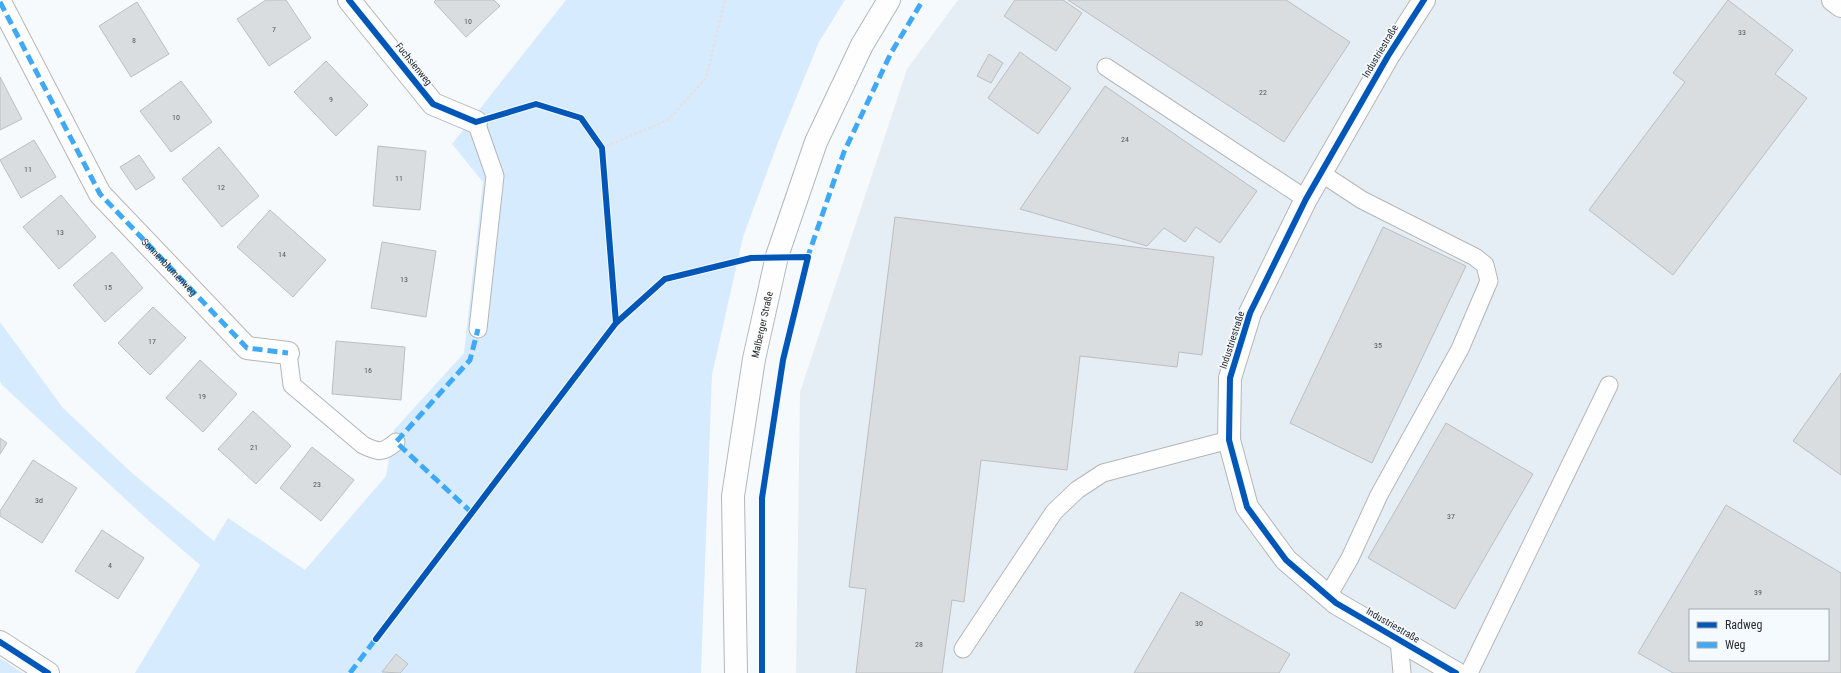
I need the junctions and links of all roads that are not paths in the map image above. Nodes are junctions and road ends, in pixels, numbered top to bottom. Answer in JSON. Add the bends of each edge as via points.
{"nodes":[{"id":1,"x":350,"y":0,"type":"edge"},
{"id":2,"x":889,"y":0,"type":"edge"},
{"id":3,"x":1424,"y":0,"type":"edge"},
{"id":4,"x":1833,"y":0,"type":"edge"},
{"id":5,"x":0,"y":2,"type":"edge"},
{"id":6,"x":1841,"y":6,"type":"edge"},
{"id":7,"x":1106,"y":68,"type":"dead end"},
{"id":8,"x":476,"y":122,"type":"joint"},
{"id":9,"x":1321,"y":173,"type":"junction"},
{"id":10,"x":1306,"y":199,"type":"junction"},
{"id":11,"x":478,"y":329,"type":"dead end"},
{"id":12,"x":288,"y":353,"type":"joint"},
{"id":13,"x":1609,"y":385,"type":"dead end"},
{"id":14,"x":1229,"y":440,"type":"junction"},
{"id":15,"x":396,"y":442,"type":"dead end"},
{"id":16,"x":1328,"y":596,"type":"junction"},
{"id":17,"x":1399,"y":640,"type":"junction"},
{"id":18,"x":0,"y":642,"type":"edge"},
{"id":19,"x":963,"y":650,"type":"dead end"},
{"id":20,"x":48,"y":673,"type":"edge"},
{"id":21,"x":736,"y":673,"type":"edge"},
{"id":22,"x":1402,"y":673,"type":"edge"},
{"id":23,"x":1456,"y":673,"type":"edge"},
{"id":24,"x":1469,"y":673,"type":"edge"}],
"edges":[{"from":1,"to":8,"type":"street","name":"Fuchsienweg","via":[[433,104]]},
{"from":2,"to":21,"type":"street","name":"Malberger Straße","via":[[862,45],[816,142],[777,256],[754,359],[733,496]]},
{"from":3,"to":9,"type":"street","name":"Industriestraße","via":[[1388,56]]},
{"from":4,"to":6,"type":"street"},
{"from":5,"to":12,"type":"street","name":"Sonnenblumenweg","via":[[100,194],[247,348]]},
{"from":7,"to":10,"type":"lane"},
{"from":8,"to":11,"type":"lane","via":[[496,176]]},
{"from":9,"to":10,"type":"street","name":"Industriestraße"},
{"from":9,"to":16,"type":"lane","via":[[1362,200],[1475,257],[1485,265],[1489,281],[1460,349],[1379,495],[1350,558]]},
{"from":10,"to":14,"type":"street","name":"Industriestraße","via":[[1250,312],[1230,378]]},
{"from":12,"to":15,"type":"lane","name":"Sonnenblumenweg","via":[[292,385],[363,446],[376,451],[386,450]]},
{"from":13,"to":24,"type":"lane"},
{"from":14,"to":16,"type":"street","name":"Industriestraße","via":[[1247,506],[1286,560]]},
{"from":14,"to":19,"type":"lane","via":[[1103,473],[1077,490],[1054,512]]},
{"from":16,"to":17,"type":"street","name":"Industriestraße"},
{"from":17,"to":22,"type":"lane"},
{"from":17,"to":23,"type":"street","name":"Industriestraße"},
{"from":18,"to":20,"type":"street"}]}
